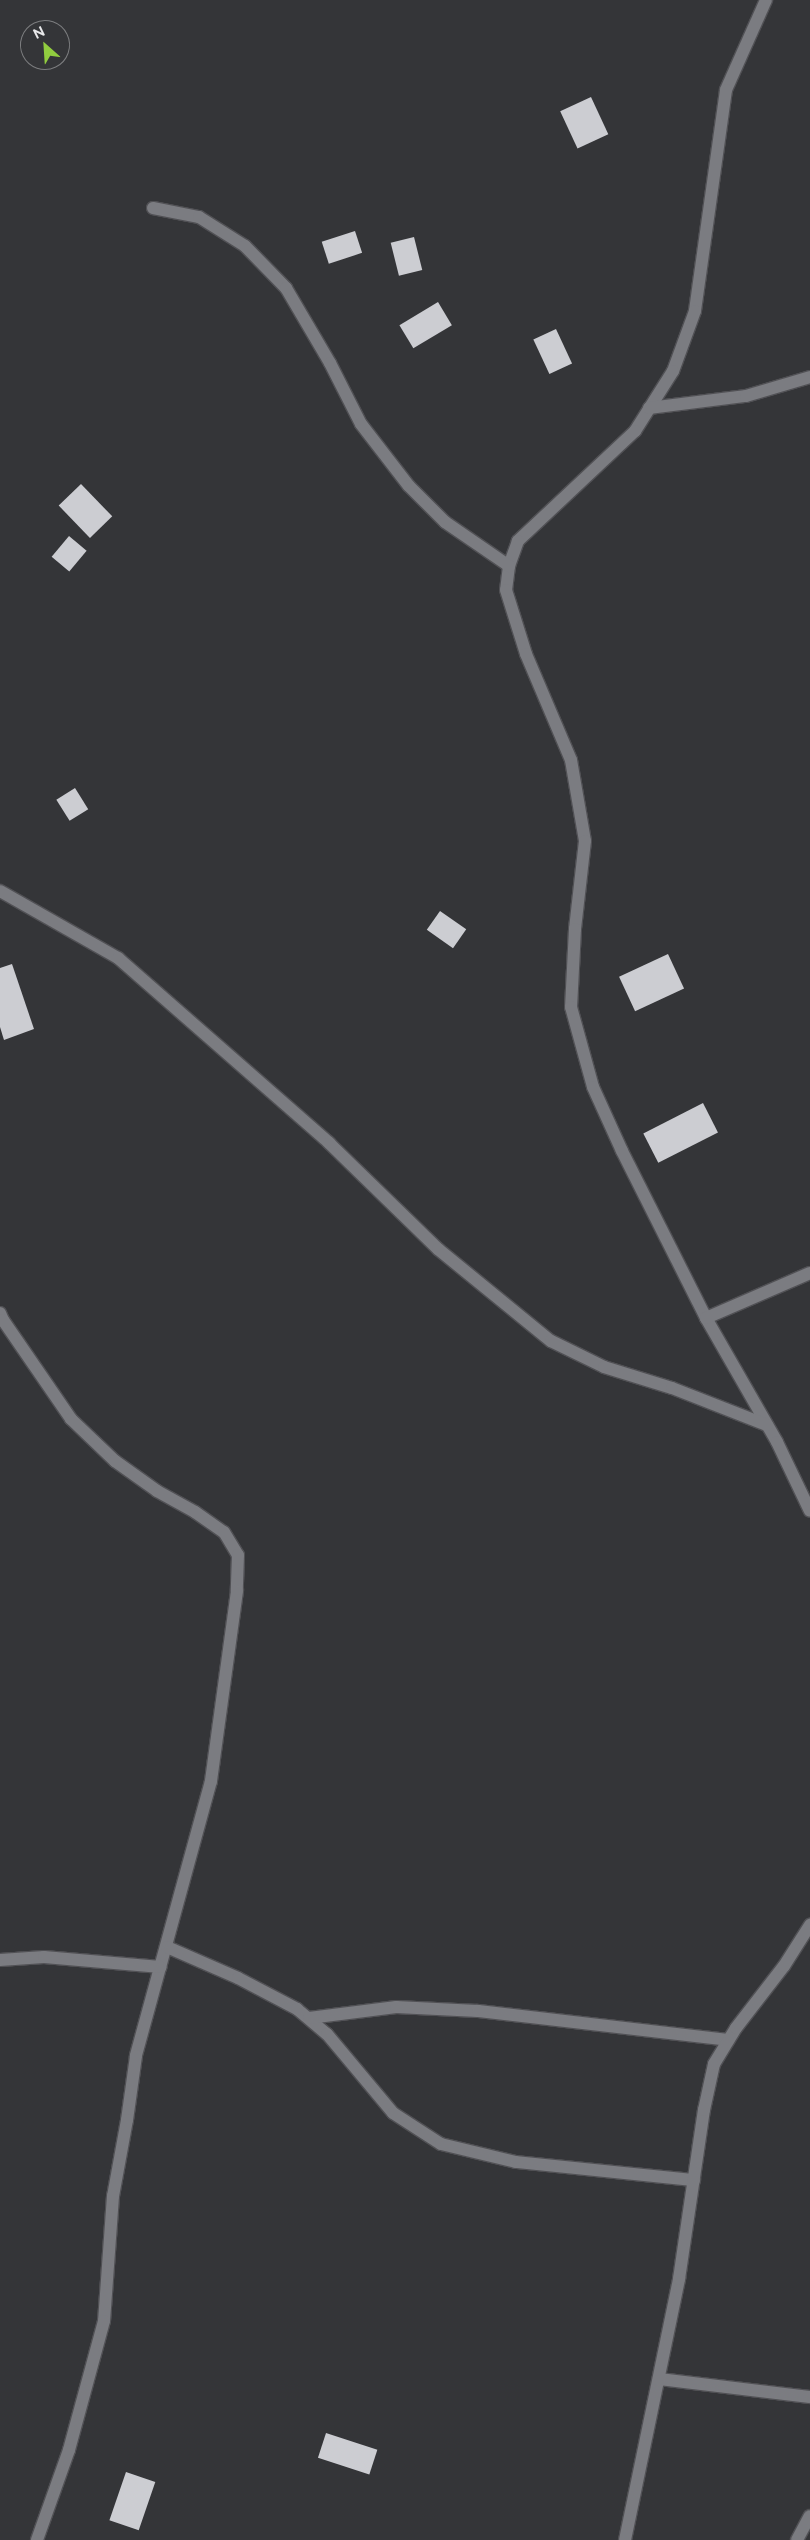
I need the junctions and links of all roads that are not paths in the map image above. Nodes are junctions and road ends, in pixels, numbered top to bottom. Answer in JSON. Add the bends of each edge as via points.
{"nodes":[{"id":1,"x":766,"y":0,"type":"edge"},
{"id":2,"x":152,"y":208,"type":"dead end"},
{"id":3,"x":810,"y":377,"type":"edge"},
{"id":4,"x":649,"y":408,"type":"junction"},
{"id":5,"x":509,"y":566,"type":"junction"},
{"id":6,"x":0,"y":891,"type":"edge"},
{"id":7,"x":810,"y":1273,"type":"edge"},
{"id":8,"x":0,"y":1313,"type":"edge"},
{"id":9,"x":706,"y":1318,"type":"junction"},
{"id":10,"x":767,"y":1425,"type":"junction"},
{"id":11,"x":810,"y":1511,"type":"edge"},
{"id":12,"x":810,"y":1925,"type":"edge"},
{"id":13,"x":167,"y":1947,"type":"junction"},
{"id":14,"x":0,"y":1960,"type":"edge"},
{"id":15,"x":161,"y":1967,"type":"junction"},
{"id":16,"x":309,"y":2018,"type":"junction"},
{"id":17,"x":728,"y":2040,"type":"junction"},
{"id":18,"x":694,"y":2180,"type":"junction"},
{"id":19,"x":659,"y":2379,"type":"junction"},
{"id":20,"x":810,"y":2397,"type":"edge"},
{"id":21,"x":810,"y":2516,"type":"edge"},
{"id":22,"x":37,"y":2540,"type":"edge"},
{"id":23,"x":625,"y":2540,"type":"edge"},
{"id":24,"x":797,"y":2540,"type":"edge"}],
"edges":[{"from":1,"to":4,"type":"street","via":[[726,90],[695,311],[673,371]]},
{"from":2,"to":5,"type":"street","via":[[199,217],[252,253],[286,288],[361,424],[408,486],[445,522]]},
{"from":3,"to":4,"type":"street","via":[[746,396]]},
{"from":4,"to":5,"type":"street","via":[[635,431],[518,541]]},
{"from":5,"to":9,"type":"street","via":[[506,590],[512,615],[571,760],[585,841],[575,928],[571,1007],[593,1087]]},
{"from":6,"to":10,"type":"street","via":[[118,958],[329,1143],[438,1249],[552,1341],[604,1367],[672,1388]]},
{"from":7,"to":9,"type":"street"},
{"from":8,"to":13,"type":"street","via":[[71,1419],[115,1461],[156,1491],[224,1532],[238,1555],[238,1591],[211,1781]]},
{"from":9,"to":10,"type":"street"},
{"from":10,"to":11,"type":"street"},
{"from":12,"to":17,"type":"street","via":[[784,1966]]},
{"from":13,"to":15,"type":"street"},
{"from":13,"to":16,"type":"street","via":[[238,1978]]},
{"from":14,"to":15,"type":"street","via":[[44,1957]]},
{"from":15,"to":22,"type":"street","via":[[136,2056],[113,2196],[104,2321],[69,2450]]},
{"from":16,"to":17,"type":"street","via":[[396,2006],[478,2010]]},
{"from":16,"to":18,"type":"street","via":[[327,2034],[393,2113],[441,2144],[516,2162]]},
{"from":17,"to":18,"type":"street","via":[[714,2064]]},
{"from":18,"to":19,"type":"street"},
{"from":19,"to":20,"type":"street"},
{"from":19,"to":23,"type":"street"},
{"from":21,"to":24,"type":"street"}]}
